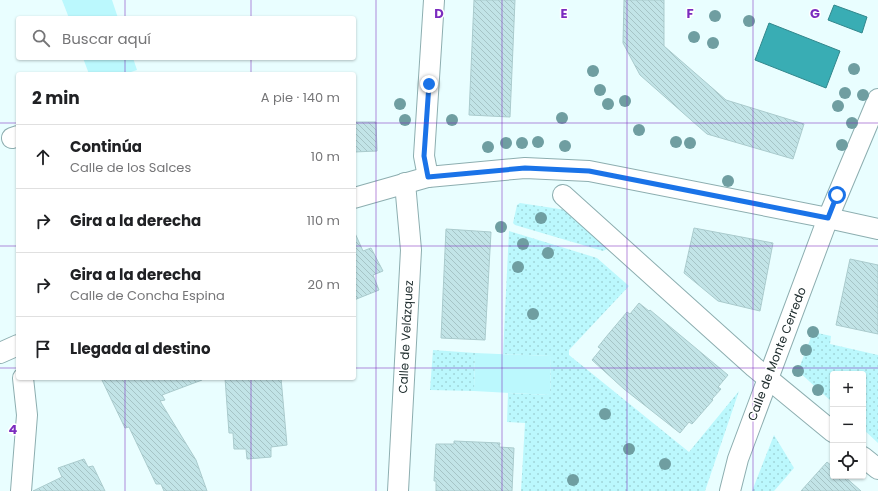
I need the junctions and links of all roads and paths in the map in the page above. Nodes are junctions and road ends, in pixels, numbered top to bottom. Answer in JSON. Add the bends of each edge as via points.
{"nodes":[{"id":1,"x":434,"y":0,"type":"edge"},
{"id":2,"x":878,"y":99,"type":"edge"},
{"id":3,"x":428,"y":177,"type":"junction"},
{"id":4,"x":405,"y":183,"type":"junction"},
{"id":5,"x":563,"y":195,"type":"dead end"},
{"id":6,"x":356,"y":197,"type":"edge"},
{"id":7,"x":828,"y":218,"type":"junction"},
{"id":8,"x":878,"y":229,"type":"edge"},
{"id":9,"x":767,"y":379,"type":"junction"},
{"id":10,"x":23,"y":380,"type":"edge"},
{"id":11,"x":830,"y":430,"type":"edge"},
{"id":12,"x":866,"y":459,"type":"edge"},
{"id":13,"x":878,"y":469,"type":"edge"},
{"id":14,"x":21,"y":491,"type":"edge"},
{"id":15,"x":398,"y":491,"type":"edge"},
{"id":16,"x":730,"y":491,"type":"edge"}],
"edges":[{"from":1,"to":3,"type":"street","via":[[424,156]]},
{"from":2,"to":7,"type":"street","name":"Calle de Monte Cerredo"},
{"from":3,"to":4,"type":"street"},
{"from":3,"to":7,"type":"street","via":[[525,168],[589,171]]},
{"from":4,"to":6,"type":"street"},
{"from":4,"to":15,"type":"street","name":"Calle de Velázquez","via":[[411,250]]},
{"from":5,"to":9,"type":"street"},
{"from":7,"to":8,"type":"street"},
{"from":7,"to":9,"type":"street","name":"Calle de Monte Cerredo"},
{"from":9,"to":11,"type":"street"},
{"from":9,"to":16,"type":"street","name":"Calle de Monte Cerredo","via":[[738,459]]},
{"from":10,"to":14,"type":"street","via":[[27,415]]},
{"from":12,"to":13,"type":"street"}]}
